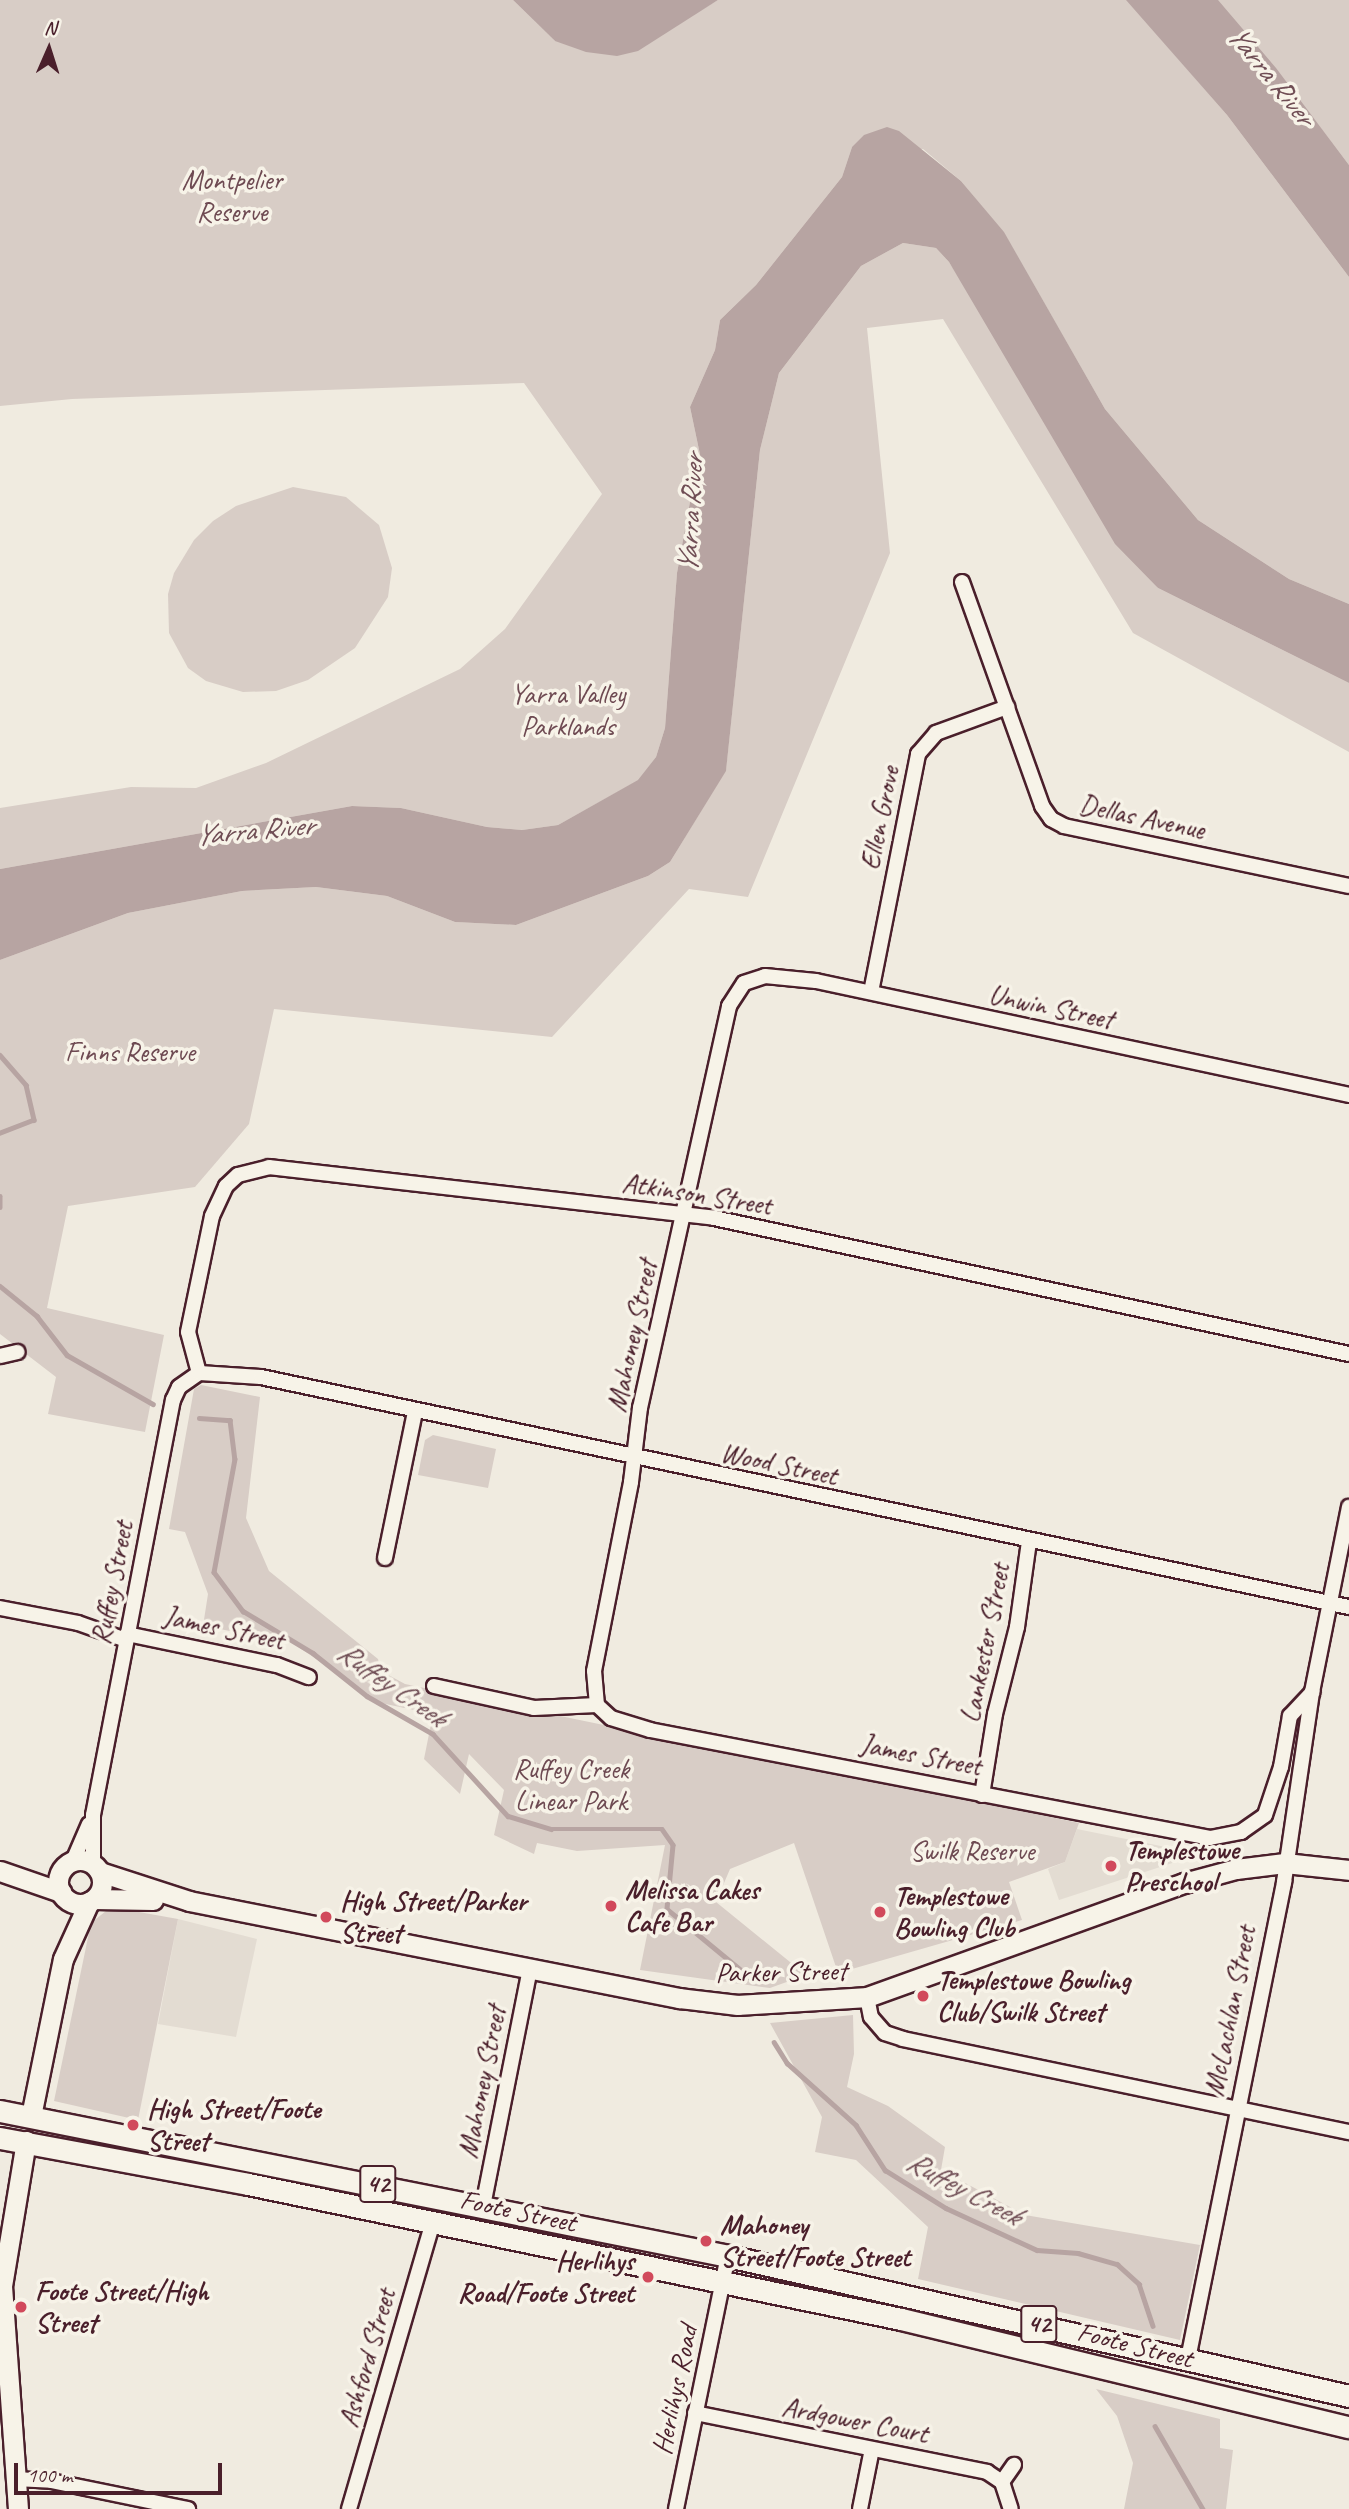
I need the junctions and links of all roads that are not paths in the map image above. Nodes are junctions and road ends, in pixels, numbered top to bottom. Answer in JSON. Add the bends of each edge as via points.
{"nodes":[{"id":1,"x":962,"y":582,"type":"dead end"},
{"id":2,"x":1007,"y":707,"type":"junction"},
{"id":3,"x":1349,"y":886,"type":"edge"},
{"id":4,"x":744,"y":984,"type":"joint"},
{"id":5,"x":871,"y":992,"type":"junction"},
{"id":6,"x":1349,"y":1095,"type":"edge"},
{"id":7,"x":684,"y":1215,"type":"junction"},
{"id":8,"x":18,"y":1352,"type":"dead end"},
{"id":9,"x":1349,"y":1354,"type":"edge"},
{"id":10,"x":0,"y":1356,"type":"edge"},
{"id":11,"x":199,"y":1373,"type":"junction"},
{"id":12,"x":415,"y":1412,"type":"junction"},
{"id":13,"x":632,"y":1457,"type":"junction"},
{"id":14,"x":1349,"y":1507,"type":"edge"},
{"id":15,"x":1029,"y":1542,"type":"junction"},
{"id":16,"x":385,"y":1558,"type":"dead end"},
{"id":17,"x":1329,"y":1604,"type":"junction"},
{"id":18,"x":1349,"y":1607,"type":"edge"},
{"id":19,"x":0,"y":1608,"type":"edge"},
{"id":20,"x":127,"y":1634,"type":"junction"},
{"id":21,"x":309,"y":1677,"type":"dead end"},
{"id":22,"x":434,"y":1686,"type":"dead end"},
{"id":23,"x":1312,"y":1692,"type":"junction"},
{"id":24,"x":597,"y":1704,"type":"junction"},
{"id":25,"x":982,"y":1795,"type":"junction"},
{"id":26,"x":93,"y":1815,"type":"junction"},
{"id":27,"x":0,"y":1858,"type":"edge"},
{"id":28,"x":1285,"y":1863,"type":"junction"},
{"id":29,"x":67,"y":1865,"type":"junction"},
{"id":30,"x":96,"y":1868,"type":"junction"},
{"id":31,"x":1349,"y":1870,"type":"edge"},
{"id":32,"x":0,"y":1871,"type":"edge"},
{"id":33,"x":62,"y":1894,"type":"junction"},
{"id":34,"x":92,"y":1900,"type":"junction"},
{"id":35,"x":189,"y":1901,"type":"junction"},
{"id":36,"x":63,"y":1959,"type":"junction"},
{"id":37,"x":530,"y":1969,"type":"junction"},
{"id":38,"x":867,"y":1997,"type":"junction"},
{"id":39,"x":1236,"y":2108,"type":"junction"},
{"id":40,"x":0,"y":2111,"type":"edge"},
{"id":41,"x":31,"y":2116,"type":"junction"},
{"id":42,"x":1349,"y":2132,"type":"edge"},
{"id":43,"x":0,"y":2137,"type":"edge"},
{"id":44,"x":26,"y":2141,"type":"junction"},
{"id":45,"x":483,"y":2206,"type":"junction"},
{"id":46,"x":433,"y":2221,"type":"junction"},
{"id":47,"x":728,"y":2256,"type":"junction"},
{"id":48,"x":723,"y":2282,"type":"junction"},
{"id":49,"x":1188,"y":2359,"type":"junction"},
{"id":50,"x":1182,"y":2386,"type":"junction"},
{"id":51,"x":1349,"y":2396,"type":"edge"},
{"id":52,"x":695,"y":2413,"type":"junction"},
{"id":53,"x":1349,"y":2427,"type":"edge"},
{"id":54,"x":872,"y":2449,"type":"junction"},
{"id":55,"x":1014,"y":2465,"type":"dead end"},
{"id":56,"x":15,"y":2479,"type":"junction"},
{"id":57,"x":1002,"y":2482,"type":"junction"},
{"id":58,"x":18,"y":2509,"type":"edge"},
{"id":59,"x":188,"y":2509,"type":"edge"},
{"id":60,"x":349,"y":2509,"type":"edge"},
{"id":61,"x":676,"y":2509,"type":"edge"},
{"id":62,"x":860,"y":2509,"type":"edge"},
{"id":63,"x":1011,"y":2509,"type":"edge"}],
"edges":[{"from":1,"to":2,"type":"street","name":"Dellas Avenue"},
{"from":2,"to":3,"type":"street","name":"Dellas Avenue","via":[[1042,806],[1051,819]]},
{"from":2,"to":5,"type":"street","name":"Ellen Grove","via":[[936,733],[918,754]]},
{"from":4,"to":5,"type":"street","name":"Unwin Street","via":[[755,977],[779,976]]},
{"from":4,"to":7,"type":"street","name":"Mahoney Street","via":[[729,1006]]},
{"from":5,"to":6,"type":"street","name":"Unwin Street"},
{"from":7,"to":9,"type":"street","name":"Atkinson Street"},
{"from":7,"to":11,"type":"street","name":"Atkinson Street","via":[[289,1167],[253,1170],[226,1186],[212,1216],[187,1332]]},
{"from":7,"to":13,"type":"street","name":"Mahoney Street"},
{"from":8,"to":10,"type":"street"},
{"from":11,"to":12,"type":"street","name":"Wood Street","via":[[261,1377]]},
{"from":11,"to":20,"type":"street","name":"Ruffey Street","via":[[179,1387],[173,1400]]},
{"from":12,"to":13,"type":"street","name":"Wood Street"},
{"from":12,"to":16,"type":"street"},
{"from":13,"to":15,"type":"street","name":"Wood Street"},
{"from":13,"to":24,"type":"street","name":"Mahoney Street","via":[[594,1671]]},
{"from":14,"to":17,"type":"street","name":"McLachlan Street"},
{"from":15,"to":17,"type":"street","name":"Wood Street"},
{"from":15,"to":25,"type":"street","name":"Lankester Street","via":[[1017,1627],[995,1714]]},
{"from":17,"to":18,"type":"street","name":"Wood Street"},
{"from":17,"to":23,"type":"street","name":"McLachlan Street"},
{"from":19,"to":20,"type":"street","name":"James Street"},
{"from":20,"to":21,"type":"street","name":"James Street","via":[[277,1665]]},
{"from":20,"to":26,"type":"street","name":"Ruffey Street"},
{"from":22,"to":24,"type":"street","via":[[534,1708]]},
{"from":23,"to":25,"type":"street","name":"James Street","via":[[1290,1716],[1281,1766],[1265,1815],[1234,1835],[1191,1837]]},
{"from":23,"to":28,"type":"street","name":"McLachlan Street"},
{"from":24,"to":25,"type":"street","name":"James Street","via":[[603,1713],[625,1724]]},
{"from":26,"to":29,"type":"street","name":"Ruffey Street"},
{"from":26,"to":30,"type":"street","name":"Ruffey Street"},
{"from":27,"to":29,"type":"main road"},
{"from":28,"to":31,"type":"main road"},
{"from":28,"to":38,"type":"main road","via":[[1236,1868],[1184,1883]]},
{"from":28,"to":39,"type":"street","name":"McLachlan Street"},
{"from":29,"to":30,"type":"main road"},
{"from":29,"to":33,"type":"main road"},
{"from":30,"to":34,"type":"main road","via":[[102,1887]]},
{"from":30,"to":35,"type":"main road","name":"Parker Street"},
{"from":32,"to":33,"type":"main road"},
{"from":33,"to":34,"type":"main road","via":[[72,1903]]},
{"from":33,"to":36,"type":"main road"},
{"from":34,"to":35,"type":"main road","name":"Parker Street"},
{"from":34,"to":36,"type":"main road"},
{"from":35,"to":37,"type":"main road","name":"Parker Street"},
{"from":36,"to":41,"type":"main road"},
{"from":37,"to":38,"type":"main road","name":"Parker Street","via":[[738,2005]]},
{"from":37,"to":45,"type":"street","name":"Mahoney Street"},
{"from":38,"to":39,"type":"street","name":"Parker Street","via":[[871,2017],[885,2033],[903,2039]]},
{"from":39,"to":42,"type":"street","name":"Parker Street"},
{"from":39,"to":49,"type":"street","name":"McLachlan Street"},
{"from":40,"to":41,"type":"main road","name":"Foote Street","number":"42"},
{"from":41,"to":44,"type":"main road"},
{"from":41,"to":45,"type":"main road","name":"Foote Street","number":"42"},
{"from":43,"to":44,"type":"main road","name":"Foote Street","number":"42"},
{"from":44,"to":46,"type":"main road","name":"Foote Street","number":"42"},
{"from":44,"to":56,"type":"main road","via":[[9,2221],[2,2286]]},
{"from":45,"to":47,"type":"main road","name":"Foote Street","number":"42"},
{"from":46,"to":48,"type":"main road","name":"Foote Street","number":"42"},
{"from":46,"to":60,"type":"street","name":"Ashford Street"},
{"from":47,"to":48,"type":"street","name":"Herlihys Road"},
{"from":47,"to":49,"type":"main road","name":"Foote Street","number":"42"},
{"from":48,"to":50,"type":"main road","name":"Foote Street","number":"42"},
{"from":48,"to":52,"type":"street","name":"Herlihys Road"},
{"from":49,"to":50,"type":"main road"},
{"from":49,"to":51,"type":"main road","name":"Foote Street","number":"42"},
{"from":50,"to":53,"type":"main road","name":"Foote Street","number":"42"},
{"from":52,"to":54,"type":"street","name":"Ardgower Court"},
{"from":52,"to":61,"type":"street","name":"Herlihys Road"},
{"from":54,"to":57,"type":"street","name":"Ardgower Court","via":[[987,2472]]},
{"from":54,"to":62,"type":"street"},
{"from":55,"to":57,"type":"street"},
{"from":56,"to":58,"type":"main road"},
{"from":56,"to":59,"type":"street","via":[[51,2481]]},
{"from":57,"to":63,"type":"street"}]}
